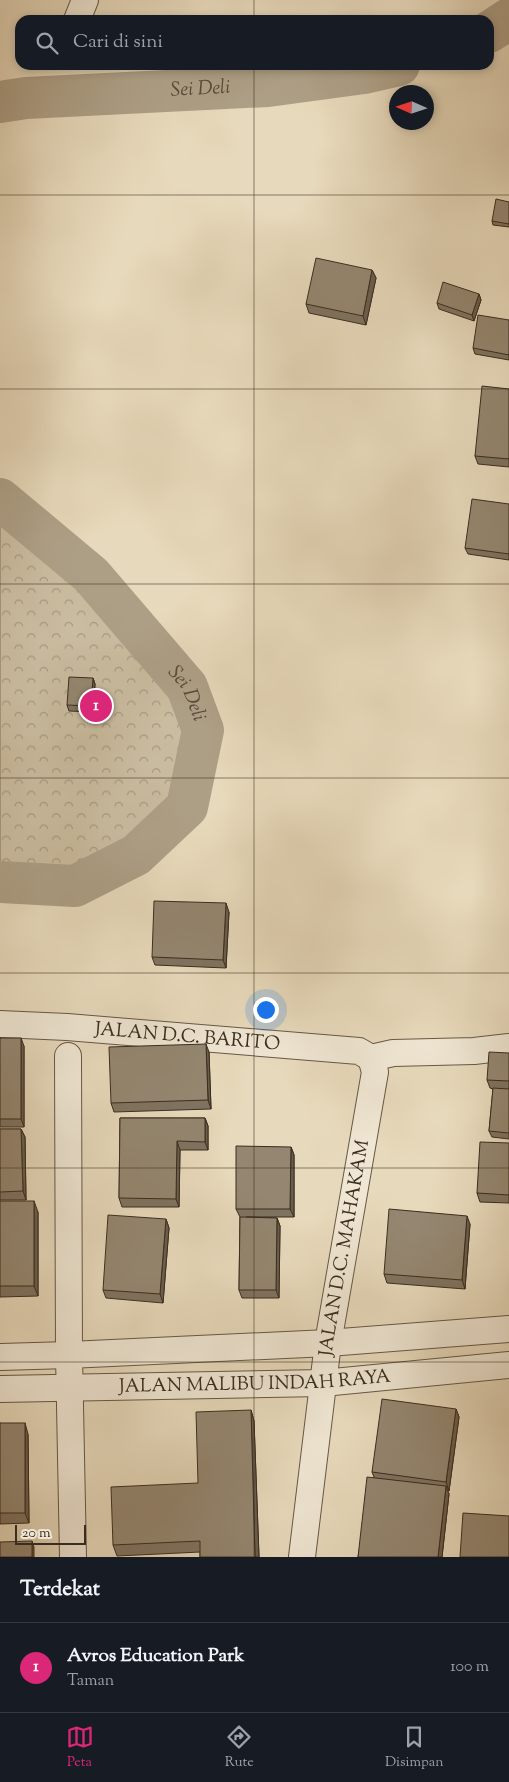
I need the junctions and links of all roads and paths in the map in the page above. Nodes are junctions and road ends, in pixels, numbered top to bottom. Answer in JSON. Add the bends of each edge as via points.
{"nodes":[{"id":1,"x":86,"y":0,"type":"edge"},
{"id":2,"x":79,"y":15,"type":"edge"},
{"id":3,"x":0,"y":1024,"type":"edge"},
{"id":4,"x":509,"y":1047,"type":"edge"},
{"id":5,"x":68,"y":1056,"type":"dead end"},
{"id":6,"x":371,"y":1058,"type":"junction"},
{"id":7,"x":509,"y":1329,"type":"edge"},
{"id":8,"x":328,"y":1343,"type":"junction"},
{"id":9,"x":69,"y":1355,"type":"junction"},
{"id":10,"x":0,"y":1357,"type":"edge"},
{"id":11,"x":509,"y":1365,"type":"edge"},
{"id":12,"x":323,"y":1383,"type":"junction"},
{"id":13,"x":69,"y":1388,"type":"junction"},
{"id":14,"x":0,"y":1389,"type":"edge"},
{"id":15,"x":72,"y":1557,"type":"edge"},
{"id":16,"x":302,"y":1557,"type":"edge"}],
"edges":[{"from":1,"to":2,"type":"street"},
{"from":3,"to":6,"type":"street","name":"JALAN D.C. BARITO","via":[[359,1051]]},
{"from":4,"to":6,"type":"street","via":[[393,1053]]},
{"from":5,"to":9,"type":"street"},
{"from":6,"to":8,"type":"street","name":"JALAN D.C. MAHAKAM","via":[[375,1072]]},
{"from":7,"to":8,"type":"street","name":"JALAN MALIBU INDAH RAYA"},
{"from":8,"to":9,"type":"street","name":"JALAN MALIBU INDAH RAYA"},
{"from":8,"to":12,"type":"street","name":"JALAN D.C. MAHAKAM"},
{"from":9,"to":10,"type":"street","name":"JALAN MALIBU INDAH RAYA"},
{"from":9,"to":13,"type":"street"},
{"from":11,"to":12,"type":"street","name":"JALAN MALIBU INDAH RAYA"},
{"from":12,"to":13,"type":"street","name":"JALAN MALIBU INDAH RAYA"},
{"from":12,"to":16,"type":"street","name":"JALAN D.C. MAHAKAM"},
{"from":13,"to":14,"type":"street","name":"JALAN MALIBU INDAH RAYA"},
{"from":13,"to":15,"type":"street"}]}
